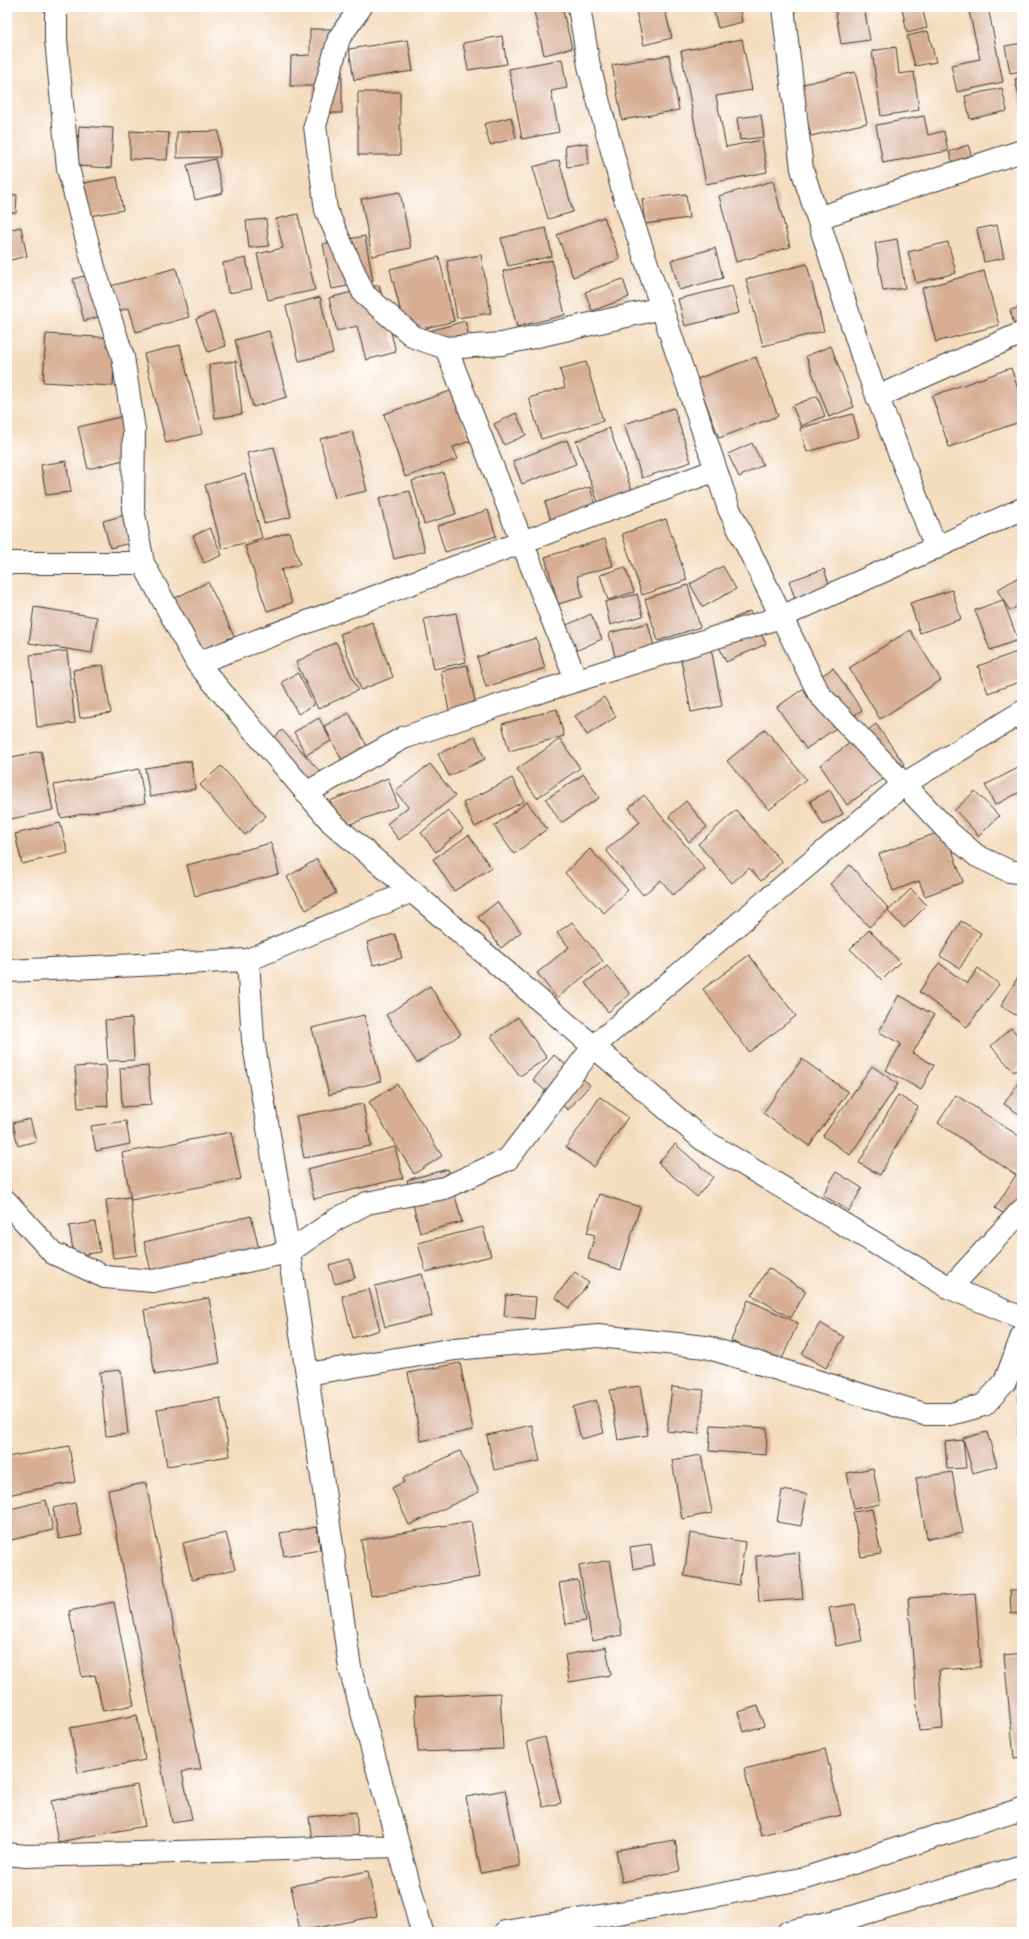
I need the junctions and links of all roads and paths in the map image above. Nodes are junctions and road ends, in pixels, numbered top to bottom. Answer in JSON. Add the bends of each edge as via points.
{"nodes":[{"id":1,"x":56,"y":7,"type":"edge"},
{"id":2,"x":361,"y":7,"type":"edge"},
{"id":3,"x":579,"y":7,"type":"edge"},
{"id":4,"x":783,"y":7,"type":"edge"},
{"id":5,"x":1022,"y":152,"type":"edge"},
{"id":6,"x":818,"y":218,"type":"junction"},
{"id":7,"x":662,"y":308,"type":"junction"},
{"id":8,"x":1022,"y":333,"type":"edge"},
{"id":9,"x":446,"y":348,"type":"junction"},
{"id":10,"x":877,"y":397,"type":"junction"},
{"id":11,"x":716,"y":470,"type":"junction"},
{"id":12,"x":1022,"y":509,"type":"edge"},
{"id":13,"x":522,"y":542,"type":"junction"},
{"id":14,"x":936,"y":548,"type":"junction"},
{"id":15,"x":7,"y":563,"type":"edge"},
{"id":16,"x":143,"y":563,"type":"junction"},
{"id":17,"x":781,"y":617,"type":"junction"},
{"id":18,"x":197,"y":663,"type":"junction"},
{"id":19,"x":576,"y":680,"type":"junction"},
{"id":20,"x":1022,"y":712,"type":"edge"},
{"id":21,"x":904,"y":784,"type":"junction"},
{"id":22,"x":306,"y":793,"type":"junction"},
{"id":23,"x":1022,"y":873,"type":"edge"},
{"id":24,"x":412,"y":891,"type":"junction"},
{"id":25,"x":248,"y":960,"type":"junction"},
{"id":26,"x":7,"y":971,"type":"edge"},
{"id":27,"x":594,"y":1046,"type":"junction"},
{"id":28,"x":7,"y":1202,"type":"edge"},
{"id":29,"x":1022,"y":1210,"type":"edge"},
{"id":30,"x":290,"y":1252,"type":"junction"},
{"id":31,"x":950,"y":1288,"type":"junction"},
{"id":32,"x":1022,"y":1318,"type":"edge"},
{"id":33,"x":1022,"y":1336,"type":"edge"},
{"id":34,"x":308,"y":1374,"type":"junction"},
{"id":35,"x":1022,"y":1809,"type":"edge"},
{"id":36,"x":398,"y":1846,"type":"junction"},
{"id":37,"x":7,"y":1854,"type":"edge"},
{"id":38,"x":1022,"y":1866,"type":"edge"},
{"id":39,"x":422,"y":1932,"type":"edge"},
{"id":40,"x":505,"y":1932,"type":"edge"},
{"id":41,"x":788,"y":1932,"type":"edge"}],
"edges":[{"from":1,"to":16,"type":"street","via":[[56,39],[68,168],[95,271],[123,357],[134,430],[132,509]]},
{"from":2,"to":9,"type":"street","via":[[338,38],[315,126],[326,210],[364,294],[414,337]]},
{"from":3,"to":7,"type":"street","via":[[590,66],[624,194]]},
{"from":4,"to":6,"type":"street","via":[[802,169]]},
{"from":5,"to":6,"type":"street"},
{"from":6,"to":10,"type":"street"},
{"from":7,"to":9,"type":"street","via":[[502,344]]},
{"from":7,"to":11,"type":"street"},
{"from":8,"to":10,"type":"street"},
{"from":9,"to":13,"type":"street"},
{"from":10,"to":14,"type":"street"},
{"from":11,"to":13,"type":"street"},
{"from":11,"to":17,"type":"street","via":[[729,509]]},
{"from":12,"to":14,"type":"street"},
{"from":13,"to":18,"type":"street"},
{"from":13,"to":19,"type":"street"},
{"from":14,"to":17,"type":"street"},
{"from":15,"to":16,"type":"street"},
{"from":16,"to":18,"type":"street"},
{"from":17,"to":19,"type":"street"},
{"from":17,"to":21,"type":"street","via":[[819,694]]},
{"from":18,"to":22,"type":"street"},
{"from":19,"to":22,"type":"street","via":[[403,738]]},
{"from":20,"to":21,"type":"street"},
{"from":21,"to":23,"type":"street","via":[[949,832],[977,856],[1009,871]]},
{"from":21,"to":27,"type":"street"},
{"from":22,"to":24,"type":"street","via":[[332,823]]},
{"from":24,"to":25,"type":"street"},
{"from":24,"to":27,"type":"street"},
{"from":25,"to":26,"type":"street"},
{"from":25,"to":30,"type":"street","via":[[253,1040]]},
{"from":27,"to":30,"type":"street","via":[[508,1159],[444,1188],[367,1203],[335,1220]]},
{"from":27,"to":31,"type":"street","via":[[703,1140]]},
{"from":28,"to":30,"type":"street","via":[[53,1253],[105,1277],[153,1281]]},
{"from":29,"to":31,"type":"street"},
{"from":30,"to":34,"type":"street"},
{"from":31,"to":32,"type":"street"},
{"from":33,"to":34,"type":"street","via":[[1005,1382],[984,1405],[951,1414],[924,1414],[706,1347],[598,1336],[455,1348]]},
{"from":34,"to":36,"type":"street","via":[[350,1668]]},
{"from":35,"to":40,"type":"street","via":[[806,1878]]},
{"from":36,"to":37,"type":"street","via":[[26,1856]]},
{"from":36,"to":39,"type":"street"},
{"from":38,"to":41,"type":"street","via":[[849,1918]]}]}
